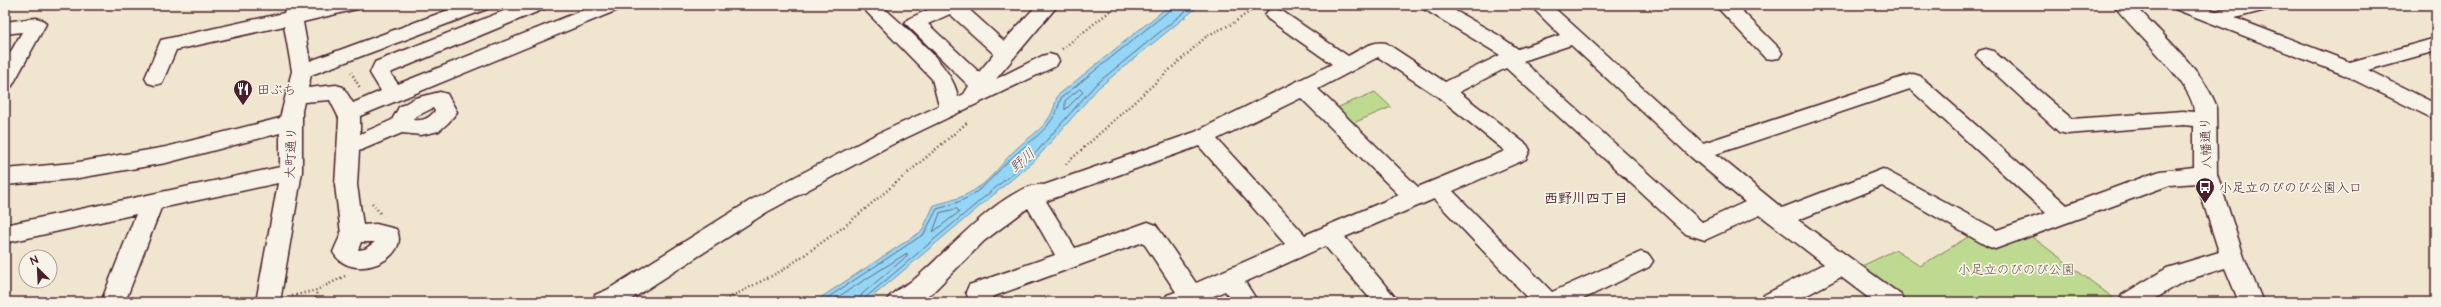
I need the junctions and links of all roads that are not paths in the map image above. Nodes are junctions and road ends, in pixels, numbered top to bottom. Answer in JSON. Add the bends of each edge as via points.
{"nodes":[{"id":1,"x":350,"y":5,"type":"edge"},
{"id":2,"x":480,"y":5,"type":"edge"},
{"id":3,"x":538,"y":5,"type":"edge"},
{"id":4,"x":614,"y":5,"type":"edge"},
{"id":5,"x":870,"y":5,"type":"edge"},
{"id":6,"x":1048,"y":5,"type":"edge"},
{"id":7,"x":1430,"y":5,"type":"edge"},
{"id":8,"x":1725,"y":5,"type":"edge"},
{"id":9,"x":2124,"y":5,"type":"edge"},
{"id":10,"x":2182,"y":5,"type":"edge"},
{"id":11,"x":2263,"y":5,"type":"edge"},
{"id":12,"x":953,"y":6,"type":"edge"},
{"id":13,"x":1547,"y":6,"type":"edge"},
{"id":14,"x":294,"y":11,"type":"edge"},
{"id":15,"x":1274,"y":15,"type":"dead end"},
{"id":16,"x":2217,"y":17,"type":"junction"},
{"id":17,"x":5,"y":28,"type":"edge"},
{"id":18,"x":1574,"y":36,"type":"junction"},
{"id":19,"x":2436,"y":44,"type":"edge"},
{"id":20,"x":1772,"y":53,"type":"dead end"},
{"id":21,"x":1006,"y":54,"type":"junction"},
{"id":22,"x":1986,"y":56,"type":"dead end"},
{"id":23,"x":1512,"y":58,"type":"junction"},
{"id":24,"x":1049,"y":61,"type":"road end"},
{"id":25,"x":1348,"y":65,"type":"junction"},
{"id":26,"x":2349,"y":69,"type":"junction"},
{"id":27,"x":302,"y":71,"type":"junction"},
{"id":28,"x":155,"y":78,"type":"dead end"},
{"id":29,"x":5,"y":81,"type":"edge"},
{"id":30,"x":1304,"y":88,"type":"junction"},
{"id":31,"x":1444,"y":91,"type":"junction"},
{"id":32,"x":394,"y":94,"type":"junction"},
{"id":33,"x":295,"y":96,"type":"junction"},
{"id":34,"x":974,"y":101,"type":"junction"},
{"id":35,"x":950,"y":109,"type":"junction"},
{"id":36,"x":348,"y":113,"type":"junction"},
{"id":37,"x":2436,"y":113,"type":"edge"},
{"id":38,"x":2203,"y":120,"type":"junction"},
{"id":39,"x":291,"y":123,"type":"junction"},
{"id":40,"x":400,"y":125,"type":"dead end"},
{"id":41,"x":1203,"y":137,"type":"junction"},
{"id":42,"x":349,"y":147,"type":"junction"},
{"id":43,"x":1699,"y":152,"type":"junction"},
{"id":44,"x":291,"y":172,"type":"junction"},
{"id":45,"x":2206,"y":174,"type":"junction"},
{"id":46,"x":5,"y":177,"type":"edge"},
{"id":47,"x":1437,"y":188,"type":"junction"},
{"id":48,"x":1031,"y":195,"type":"junction"},
{"id":49,"x":1415,"y":198,"type":"junction"},
{"id":50,"x":151,"y":204,"type":"junction"},
{"id":51,"x":1761,"y":204,"type":"junction"},
{"id":52,"x":2064,"y":215,"type":"junction"},
{"id":53,"x":1779,"y":218,"type":"junction"},
{"id":54,"x":353,"y":234,"type":"dead end"},
{"id":55,"x":1329,"y":234,"type":"junction"},
{"id":56,"x":7,"y":238,"type":"edge"},
{"id":57,"x":1301,"y":246,"type":"junction"},
{"id":58,"x":2232,"y":257,"type":"junction"},
{"id":59,"x":1070,"y":258,"type":"junction"},
{"id":60,"x":1641,"y":261,"type":"dead end"},
{"id":61,"x":1842,"y":266,"type":"junction"},
{"id":62,"x":1229,"y":278,"type":"junction"},
{"id":63,"x":1183,"y":299,"type":"edge"},
{"id":64,"x":113,"y":302,"type":"edge"},
{"id":65,"x":268,"y":302,"type":"edge"},
{"id":66,"x":604,"y":302,"type":"edge"},
{"id":67,"x":898,"y":302,"type":"edge"},
{"id":68,"x":982,"y":302,"type":"edge"},
{"id":69,"x":1246,"y":302,"type":"edge"},
{"id":70,"x":1387,"y":302,"type":"edge"},
{"id":71,"x":1547,"y":302,"type":"edge"},
{"id":72,"x":1554,"y":302,"type":"edge"},
{"id":73,"x":1773,"y":302,"type":"edge"},
{"id":74,"x":1892,"y":302,"type":"edge"},
{"id":75,"x":2131,"y":302,"type":"edge"},
{"id":76,"x":2251,"y":302,"type":"edge"}],
"edges":[{"from":1,"to":14,"type":"street"},
{"from":2,"to":27,"type":"street"},
{"from":3,"to":32,"type":"street","via":[[382,66],[380,74]]},
{"from":4,"to":32,"type":"street"},
{"from":5,"to":35,"type":"street","via":[[941,76],[946,86]]},
{"from":6,"to":21,"type":"street"},
{"from":7,"to":23,"type":"street","via":[[1491,39]]},
{"from":8,"to":20,"type":"street"},
{"from":9,"to":38,"type":"street","name":"八幡通り","via":[[2196,87],[2205,105]]},
{"from":10,"to":16,"type":"street"},
{"from":11,"to":16,"type":"street"},
{"from":12,"to":21,"type":"street"},
{"from":12,"to":34,"type":"street","via":[[915,23]]},
{"from":13,"to":18,"type":"street"},
{"from":14,"to":27,"type":"street","name":"大町通り"},
{"from":14,"to":28,"type":"street","via":[[168,45]]},
{"from":15,"to":25,"type":"street"},
{"from":16,"to":26,"type":"street"},
{"from":17,"to":29,"type":"street","via":[[36,24]]},
{"from":18,"to":23,"type":"street"},
{"from":18,"to":43,"type":"street"},
{"from":19,"to":26,"type":"street"},
{"from":21,"to":34,"type":"street"},
{"from":22,"to":38,"type":"street","via":[[2067,126],[2183,118]]},
{"from":23,"to":31,"type":"street"},
{"from":23,"to":51,"type":"street","via":[[1694,228],[1705,232]]},
{"from":24,"to":34,"type":"street"},
{"from":25,"to":30,"type":"street"},
{"from":25,"to":31,"type":"street","via":[[1378,48]]},
{"from":26,"to":37,"type":"street"},
{"from":27,"to":33,"type":"street","name":"大町通り"},
{"from":30,"to":41,"type":"street"},
{"from":30,"to":49,"type":"street"},
{"from":31,"to":47,"type":"street","via":[[1519,150],[1518,154]]},
{"from":32,"to":36,"type":"street"},
{"from":33,"to":36,"type":"street","via":[[336,92]]},
{"from":33,"to":39,"type":"street","name":"大町通り"},
{"from":34,"to":35,"type":"street"},
{"from":35,"to":66,"type":"street","via":[[883,140],[758,206],[616,297]]},
{"from":36,"to":42,"type":"street"},
{"from":38,"to":45,"type":"street","name":"八幡通り"},
{"from":39,"to":44,"type":"street","name":"大町通り"},
{"from":39,"to":46,"type":"street","via":[[166,155],[73,171]]},
{"from":40,"to":42,"type":"street"},
{"from":41,"to":48,"type":"street","via":[[1044,193],[1035,192]]},
{"from":41,"to":57,"type":"street"},
{"from":42,"to":54,"type":"street","via":[[346,185]]},
{"from":43,"to":51,"type":"street"},
{"from":43,"to":52,"type":"street","via":[[1913,81]]},
{"from":44,"to":50,"type":"street"},
{"from":44,"to":65,"type":"street","name":"大町通り"},
{"from":45,"to":52,"type":"street","via":[[2168,177]]},
{"from":45,"to":58,"type":"street","name":"八幡通り"},
{"from":47,"to":49,"type":"street"},
{"from":47,"to":71,"type":"street"},
{"from":48,"to":59,"type":"street"},
{"from":48,"to":67,"type":"street","via":[[997,218],[924,285]]},
{"from":49,"to":55,"type":"street"},
{"from":50,"to":56,"type":"street"},
{"from":50,"to":64,"type":"street"},
{"from":51,"to":53,"type":"street"},
{"from":52,"to":53,"type":"street","via":[[1994,240],[1883,178]]},
{"from":53,"to":61,"type":"street"},
{"from":55,"to":57,"type":"street"},
{"from":55,"to":70,"type":"street"},
{"from":57,"to":62,"type":"street"},
{"from":58,"to":75,"type":"street","via":[[2176,274]]},
{"from":58,"to":76,"type":"street","name":"八幡通り"},
{"from":59,"to":63,"type":"street","via":[[1148,231]]},
{"from":59,"to":68,"type":"street","via":[[978,292]]},
{"from":60,"to":72,"type":"street"},
{"from":61,"to":73,"type":"street"},
{"from":61,"to":74,"type":"street"},
{"from":62,"to":63,"type":"street"},
{"from":62,"to":69,"type":"street"}]}
